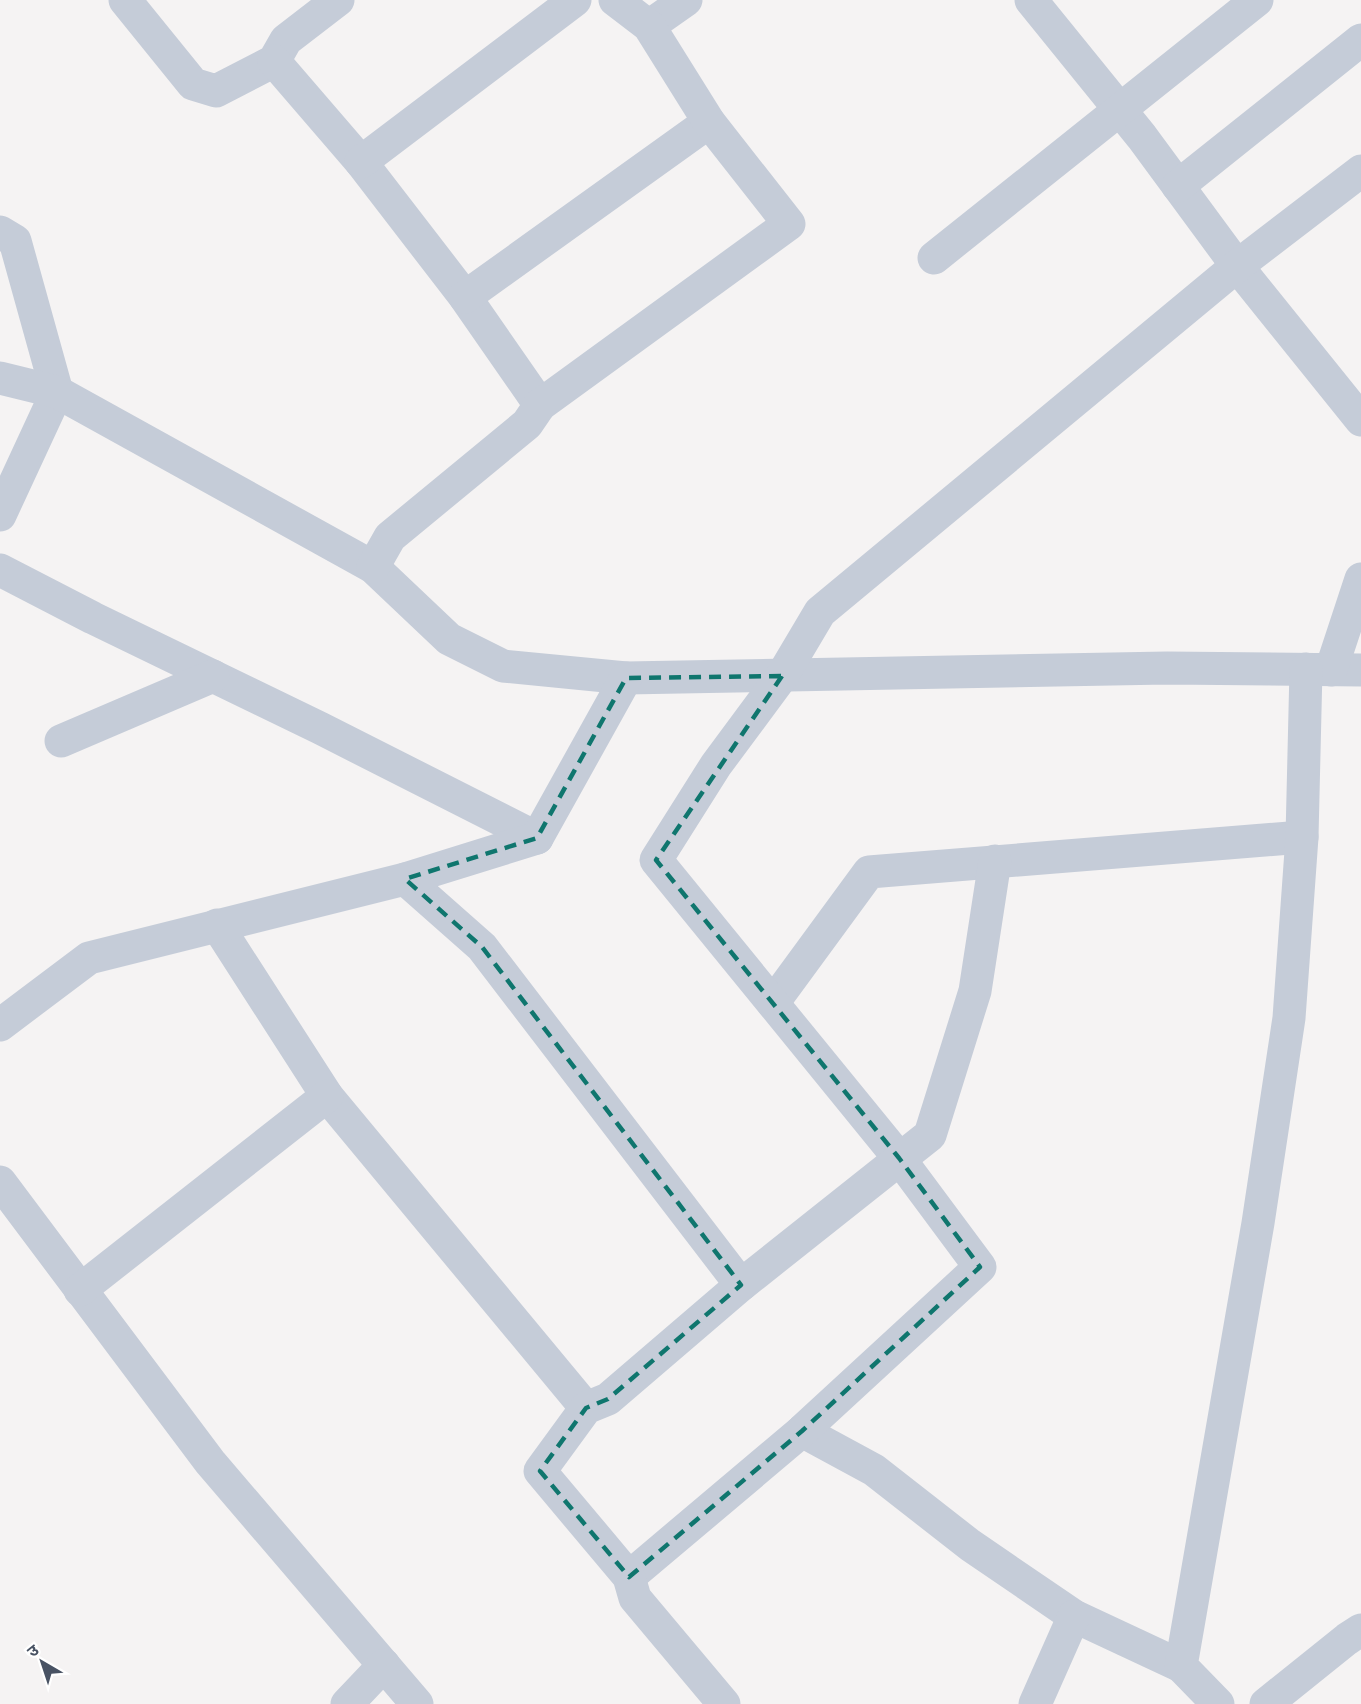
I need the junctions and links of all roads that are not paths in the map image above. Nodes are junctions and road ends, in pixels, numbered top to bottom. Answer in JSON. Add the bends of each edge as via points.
{"nodes":[{"id":1,"x":125,"y":0,"type":"edge"},
{"id":2,"x":338,"y":0,"type":"edge"},
{"id":3,"x":574,"y":0,"type":"edge"},
{"id":4,"x":615,"y":0,"type":"edge"},
{"id":5,"x":686,"y":0,"type":"edge"},
{"id":6,"x":1031,"y":0,"type":"edge"},
{"id":7,"x":1257,"y":0,"type":"edge"},
{"id":8,"x":649,"y":26,"type":"junction"},
{"id":9,"x":1361,"y":40,"type":"edge"},
{"id":10,"x":274,"y":61,"type":"junction"},
{"id":11,"x":1120,"y":110,"type":"junction"},
{"id":12,"x":710,"y":122,"type":"junction"},
{"id":13,"x":362,"y":162,"type":"junction"},
{"id":14,"x":1361,"y":171,"type":"edge"},
{"id":15,"x":1178,"y":186,"type":"junction"},
{"id":16,"x":0,"y":232,"type":"edge"},
{"id":17,"x":934,"y":258,"type":"dead end"},
{"id":18,"x":1237,"y":266,"type":"junction"},
{"id":19,"x":465,"y":297,"type":"junction"},
{"id":20,"x":0,"y":378,"type":"edge"},
{"id":21,"x":57,"y":392,"type":"junction"},
{"id":22,"x":540,"y":405,"type":"junction"},
{"id":23,"x":1361,"y":420,"type":"edge"},
{"id":24,"x":0,"y":515,"type":"edge"},
{"id":25,"x":373,"y":567,"type":"junction"},
{"id":26,"x":0,"y":570,"type":"edge"},
{"id":27,"x":1361,"y":579,"type":"edge"},
{"id":28,"x":1333,"y":670,"type":"edge"},
{"id":29,"x":213,"y":676,"type":"junction"},
{"id":30,"x":782,"y":676,"type":"junction"},
{"id":31,"x":626,"y":678,"type":"junction"},
{"id":32,"x":61,"y":741,"type":"dead end"},
{"id":33,"x":1302,"y":837,"type":"junction"},
{"id":34,"x":537,"y":838,"type":"junction"},
{"id":35,"x":995,"y":861,"type":"junction"},
{"id":36,"x":405,"y":879,"type":"junction"},
{"id":37,"x":217,"y":925,"type":"junction"},
{"id":38,"x":774,"y":1003,"type":"junction"},
{"id":39,"x":0,"y":1025,"type":"edge"},
{"id":40,"x":327,"y":1096,"type":"junction"},
{"id":41,"x":899,"y":1158,"type":"junction"},
{"id":42,"x":0,"y":1182,"type":"edge"},
{"id":43,"x":741,"y":1285,"type":"junction"},
{"id":44,"x":80,"y":1290,"type":"junction"},
{"id":45,"x":586,"y":1408,"type":"junction"},
{"id":46,"x":802,"y":1431,"type":"junction"},
{"id":47,"x":629,"y":1577,"type":"junction"},
{"id":48,"x":1074,"y":1616,"type":"junction"},
{"id":49,"x":1361,"y":1630,"type":"edge"},
{"id":50,"x":384,"y":1665,"type":"junction"},
{"id":51,"x":1181,"y":1666,"type":"junction"},
{"id":52,"x":347,"y":1704,"type":"edge"},
{"id":53,"x":417,"y":1704,"type":"edge"},
{"id":54,"x":724,"y":1704,"type":"edge"},
{"id":55,"x":1035,"y":1704,"type":"edge"},
{"id":56,"x":1218,"y":1704,"type":"edge"},
{"id":57,"x":1266,"y":1704,"type":"edge"}],
"edges":[{"from":1,"to":10,"type":"street","via":[[193,84],[216,91]]},
{"from":2,"to":10,"type":"street","via":[[286,40]]},
{"from":3,"to":13,"type":"street"},
{"from":4,"to":8,"type":"street"},
{"from":5,"to":8,"type":"street"},
{"from":6,"to":11,"type":"street"},
{"from":7,"to":11,"type":"street"},
{"from":8,"to":12,"type":"street"},
{"from":9,"to":15,"type":"street"},
{"from":10,"to":13,"type":"street"},
{"from":11,"to":15,"type":"street"},
{"from":11,"to":17,"type":"street"},
{"from":12,"to":19,"type":"street"},
{"from":12,"to":22,"type":"street","via":[[789,224]]},
{"from":13,"to":19,"type":"street"},
{"from":14,"to":18,"type":"street"},
{"from":15,"to":18,"type":"street"},
{"from":16,"to":21,"type":"street","via":[[15,241]]},
{"from":18,"to":23,"type":"street"},
{"from":18,"to":30,"type":"street","via":[[820,612]]},
{"from":19,"to":22,"type":"street"},
{"from":20,"to":21,"type":"street"},
{"from":21,"to":24,"type":"street"},
{"from":21,"to":25,"type":"street"},
{"from":22,"to":25,"type":"street","via":[[527,424],[390,537]]},
{"from":25,"to":31,"type":"street","via":[[449,639],[503,666]]},
{"from":26,"to":29,"type":"street"},
{"from":27,"to":28,"type":"street"},
{"from":28,"to":30,"type":"street","via":[[1167,668]]},
{"from":28,"to":33,"type":"street"},
{"from":29,"to":32,"type":"street"},
{"from":29,"to":34,"type":"street"},
{"from":30,"to":31,"type":"street"},
{"from":30,"to":38,"type":"street","via":[[716,765],[656,860]]},
{"from":31,"to":34,"type":"street"},
{"from":33,"to":35,"type":"street"},
{"from":33,"to":51,"type":"street","via":[[1287,1029],[1258,1223]]},
{"from":34,"to":36,"type":"street"},
{"from":35,"to":38,"type":"street","via":[[869,872]]},
{"from":35,"to":41,"type":"street","via":[[975,991],[930,1135]]},
{"from":36,"to":37,"type":"street"},
{"from":36,"to":43,"type":"street","via":[[482,947]]},
{"from":37,"to":39,"type":"street","via":[[89,958]]},
{"from":37,"to":40,"type":"street"},
{"from":38,"to":41,"type":"street"},
{"from":40,"to":44,"type":"street"},
{"from":40,"to":45,"type":"street"},
{"from":41,"to":43,"type":"street"},
{"from":41,"to":46,"type":"street","via":[[980,1267]]},
{"from":42,"to":44,"type":"street"},
{"from":43,"to":45,"type":"street","via":[[608,1399]]},
{"from":44,"to":50,"type":"street","via":[[210,1462]]},
{"from":45,"to":47,"type":"street","via":[[540,1471]]},
{"from":46,"to":47,"type":"street"},
{"from":46,"to":48,"type":"street","via":[[874,1470],[970,1545]]},
{"from":47,"to":54,"type":"street","via":[[635,1598]]},
{"from":48,"to":51,"type":"street"},
{"from":48,"to":55,"type":"street"},
{"from":49,"to":57,"type":"street"},
{"from":50,"to":52,"type":"street"},
{"from":50,"to":53,"type":"street"},
{"from":51,"to":56,"type":"street"}]}
